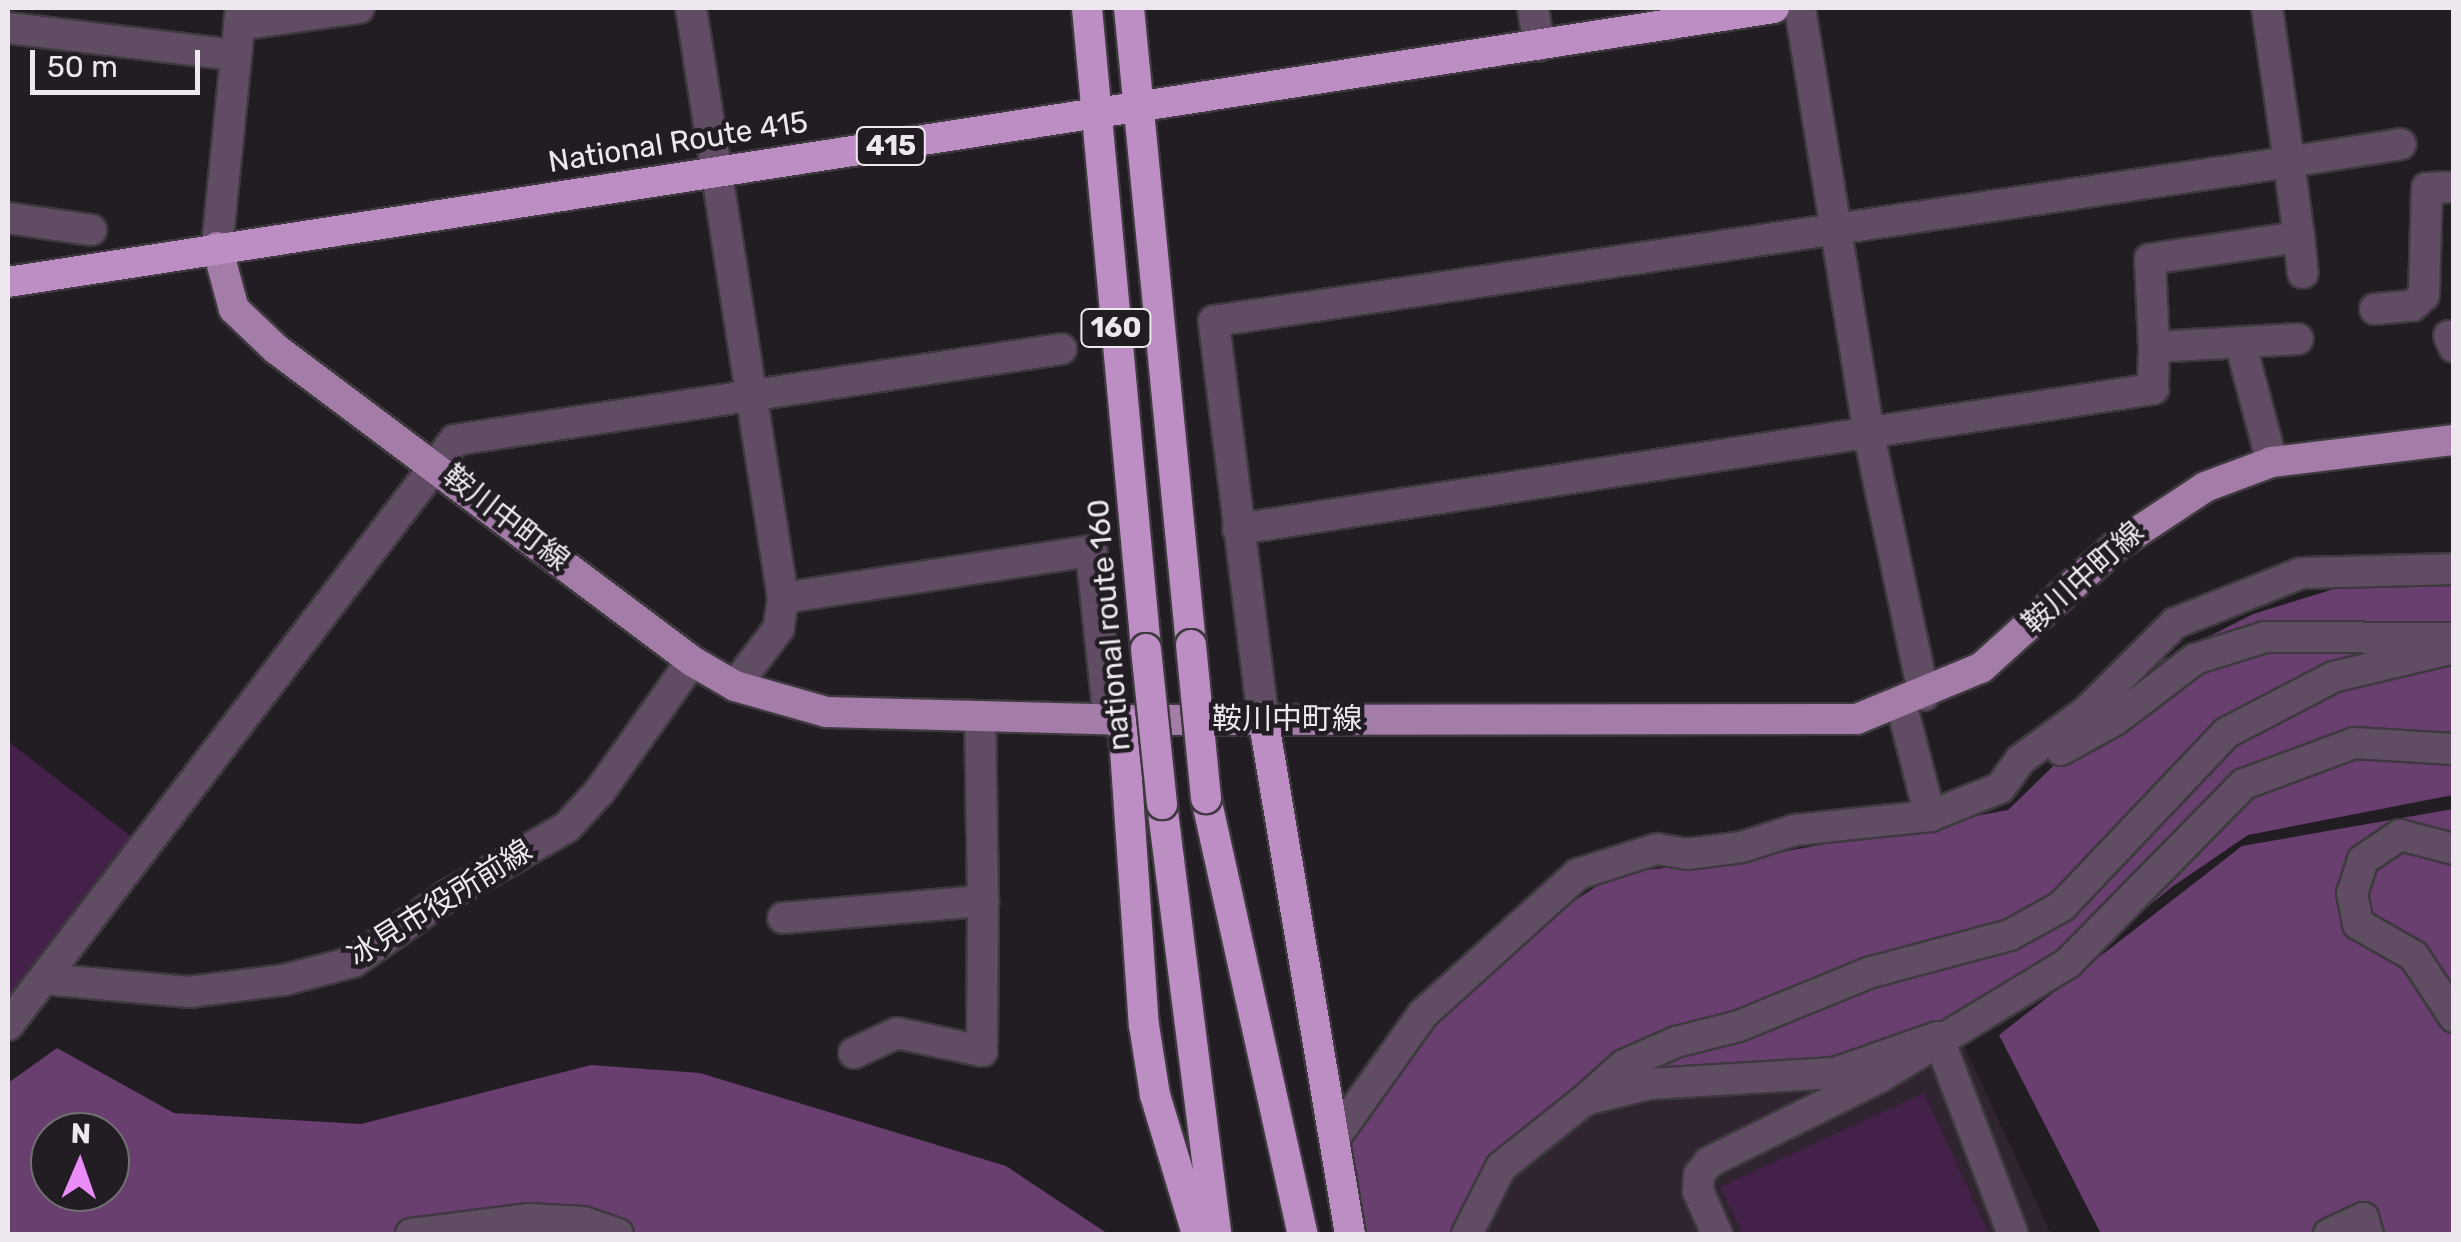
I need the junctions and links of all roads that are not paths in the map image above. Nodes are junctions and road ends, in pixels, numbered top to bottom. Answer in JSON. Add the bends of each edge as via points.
{"nodes":[{"id":1,"x":359,"y":8,"type":"edge"},
{"id":2,"x":691,"y":8,"type":"edge"},
{"id":3,"x":1087,"y":8,"type":"edge"},
{"id":4,"x":1129,"y":8,"type":"edge"},
{"id":5,"x":1533,"y":8,"type":"edge"},
{"id":6,"x":1774,"y":8,"type":"edge"},
{"id":7,"x":1800,"y":8,"type":"edge"},
{"id":8,"x":2267,"y":8,"type":"edge"},
{"id":9,"x":8,"y":28,"type":"edge"},
{"id":10,"x":239,"y":29,"type":"edge"},
{"id":11,"x":1539,"y":46,"type":"junction"},
{"id":12,"x":1135,"y":111,"type":"junction"},
{"id":13,"x":1096,"y":116,"type":"junction"},
{"id":14,"x":2401,"y":144,"type":"dead end"},
{"id":15,"x":2289,"y":162,"type":"junction"},
{"id":16,"x":718,"y":171,"type":"junction"},
{"id":17,"x":2454,"y":187,"type":"edge"},
{"id":18,"x":8,"y":218,"type":"edge"},
{"id":19,"x":91,"y":230,"type":"dead end"},
{"id":20,"x":1838,"y":231,"type":"junction"},
{"id":21,"x":2299,"y":238,"type":"junction"},
{"id":22,"x":218,"y":247,"type":"junction"},
{"id":23,"x":2303,"y":274,"type":"dead end"},
{"id":24,"x":8,"y":282,"type":"edge"},
{"id":25,"x":2374,"y":309,"type":"dead end"},
{"id":26,"x":2298,"y":339,"type":"dead end"},
{"id":27,"x":2240,"y":342,"type":"junction"},
{"id":28,"x":2154,"y":347,"type":"junction"},
{"id":29,"x":1061,"y":349,"type":"dead end"},
{"id":30,"x":752,"y":397,"type":"junction"},
{"id":31,"x":1869,"y":435,"type":"junction"},
{"id":32,"x":2454,"y":440,"type":"edge"},
{"id":33,"x":2272,"y":462,"type":"junction"},
{"id":34,"x":435,"y":464,"type":"junction"},
{"id":35,"x":1238,"y":529,"type":"junction"},
{"id":36,"x":2454,"y":570,"type":"edge"},
{"id":37,"x":783,"y":598,"type":"junction"},
{"id":38,"x":2454,"y":638,"type":"edge"},
{"id":39,"x":2454,"y":648,"type":"edge"},
{"id":40,"x":692,"y":660,"type":"junction"},
{"id":41,"x":735,"y":686,"type":"junction"},
{"id":42,"x":1912,"y":699,"type":"junction"},
{"id":43,"x":980,"y":718,"type":"junction"},
{"id":44,"x":1263,"y":718,"type":"junction"},
{"id":45,"x":1116,"y":720,"type":"junction"},
{"id":46,"x":2454,"y":749,"type":"edge"},
{"id":47,"x":2020,"y":760,"type":"junction"},
{"id":48,"x":1930,"y":816,"type":"junction"},
{"id":49,"x":2454,"y":850,"type":"edge"},
{"id":50,"x":984,"y":900,"type":"junction"},
{"id":51,"x":783,"y":918,"type":"dead end"},
{"id":52,"x":44,"y":979,"type":"junction"},
{"id":53,"x":2449,"y":1001,"type":"edge"},
{"id":54,"x":8,"y":1026,"type":"edge"},
{"id":55,"x":1938,"y":1036,"type":"junction"},
{"id":56,"x":854,"y":1054,"type":"dead end"},
{"id":57,"x":1585,"y":1100,"type":"junction"},
{"id":58,"x":1336,"y":1136,"type":"junction"},
{"id":59,"x":411,"y":1234,"type":"edge"},
{"id":60,"x":618,"y":1234,"type":"edge"},
{"id":61,"x":1197,"y":1234,"type":"edge"},
{"id":62,"x":1216,"y":1234,"type":"edge"},
{"id":63,"x":1303,"y":1234,"type":"edge"},
{"id":64,"x":1350,"y":1234,"type":"edge"},
{"id":65,"x":1467,"y":1234,"type":"edge"},
{"id":66,"x":1717,"y":1234,"type":"edge"},
{"id":67,"x":2013,"y":1234,"type":"edge"},
{"id":68,"x":2329,"y":1234,"type":"edge"},
{"id":69,"x":2368,"y":1234,"type":"edge"}],
"edges":[{"from":1,"to":10,"type":"street"},
{"from":2,"to":16,"type":"street"},
{"from":3,"to":13,"type":"highway","name":"national route 160","number":"160"},
{"from":4,"to":12,"type":"highway","number":"160"},
{"from":5,"to":11,"type":"street"},
{"from":6,"to":11,"type":"highway","name":"National Route 415","number":"415"},
{"from":7,"to":20,"type":"street"},
{"from":8,"to":15,"type":"street"},
{"from":9,"to":10,"type":"street"},
{"from":10,"to":22,"type":"street"},
{"from":11,"to":12,"type":"highway","name":"National Route 415","number":"415"},
{"from":12,"to":13,"type":"highway","name":"National Route 415","number":"415"},
{"from":12,"to":63,"type":"highway","number":"160","bridge":true,"via":[[1206,798]]},
{"from":13,"to":16,"type":"highway","name":"National Route 415","number":"415"},
{"from":13,"to":62,"type":"highway","name":"national route 160","number":"160","bridge":true,"via":[[1162,804]]},
{"from":14,"to":15,"type":"street"},
{"from":15,"to":20,"type":"street"},
{"from":15,"to":21,"type":"street"},
{"from":16,"to":22,"type":"highway","name":"National Route 415","number":"415"},
{"from":16,"to":30,"type":"street"},
{"from":17,"to":25,"type":"street","via":[[2427,188],[2424,295],[2412,306]]},
{"from":18,"to":19,"type":"street"},
{"from":20,"to":31,"type":"street"},
{"from":20,"to":35,"type":"street","via":[[1214,321]]},
{"from":21,"to":23,"type":"street"},
{"from":21,"to":28,"type":"street","via":[[2150,259]]},
{"from":22,"to":24,"type":"highway","name":"National Route 415","number":"415"},
{"from":22,"to":34,"type":"main road","name":"鞍川中町線","via":[[234,309],[276,350]]},
{"from":26,"to":27,"type":"street"},
{"from":27,"to":28,"type":"street"},
{"from":27,"to":33,"type":"street"},
{"from":28,"to":31,"type":"street","via":[[2152,389]]},
{"from":29,"to":30,"type":"street"},
{"from":30,"to":34,"type":"street","via":[[454,440]]},
{"from":30,"to":37,"type":"street"},
{"from":31,"to":35,"type":"street"},
{"from":31,"to":42,"type":"street"},
{"from":32,"to":33,"type":"main road","name":"鞍川中町線","via":[[2360,446]]},
{"from":33,"to":42,"type":"main road","name":"鞍川中町線","via":[[2164,508],[1982,668]]},
{"from":34,"to":40,"type":"main road","name":"鞍川中町線"},
{"from":34,"to":52,"type":"street"},
{"from":35,"to":44,"type":"street"},
{"from":36,"to":47,"type":"street","via":[[2301,572],[2175,623],[2087,711]]},
{"from":37,"to":41,"type":"street","via":[[780,628]]},
{"from":37,"to":45,"type":"street","via":[[1091,551]]},
{"from":38,"to":47,"type":"street","via":[[2266,637],[2195,660],[2115,720],[2054,754]]},
{"from":39,"to":57,"type":"street","via":[[2332,677],[2226,734],[2062,906],[2010,934],[1868,973],[1739,1026],[1676,1042],[1624,1065]]},
{"from":40,"to":41,"type":"main road","name":"鞍川中町線"},
{"from":40,"to":52,"type":"street","name":"冰見市役所前線","via":[[600,791],[566,827],[447,896],[353,962],[284,980],[189,992]]},
{"from":41,"to":43,"type":"main road","name":"鞍川中町線","via":[[826,712]]},
{"from":42,"to":44,"type":"main road","name":"鞍川中町線","via":[[1857,719]]},
{"from":42,"to":48,"type":"street"},
{"from":43,"to":45,"type":"main road","name":"鞍川中町線"},
{"from":43,"to":50,"type":"street"},
{"from":44,"to":45,"type":"main road","name":"鞍川中町線"},
{"from":44,"to":58,"type":"highway"},
{"from":45,"to":61,"type":"highway","via":[[1155,1095]]},
{"from":46,"to":55,"type":"street","via":[[2354,743],[2244,784],[2094,944],[1981,1018]]},
{"from":47,"to":48,"type":"street","via":[[2000,788]]},
{"from":48,"to":58,"type":"street","via":[[1795,830],[1742,847],[1686,854],[1657,849],[1578,874],[1422,1014]]},
{"from":49,"to":53,"type":"street","via":[[2400,834],[2362,860],[2352,893],[2358,924],[2414,956]]},
{"from":50,"to":51,"type":"street"},
{"from":50,"to":56,"type":"street","via":[[982,1052],[897,1033]]},
{"from":52,"to":54,"type":"street"},
{"from":55,"to":57,"type":"street","via":[[1835,1073],[1650,1084]]},
{"from":55,"to":66,"type":"street","via":[[1880,1077],[1710,1162],[1699,1175],[1698,1191]]},
{"from":55,"to":67,"type":"street"},
{"from":57,"to":65,"type":"street","via":[[1500,1167]]},
{"from":58,"to":64,"type":"highway"},
{"from":59,"to":60,"type":"street","via":[[528,1219],[584,1222]]},
{"from":68,"to":69,"type":"street","via":[[2362,1218]]}]}
